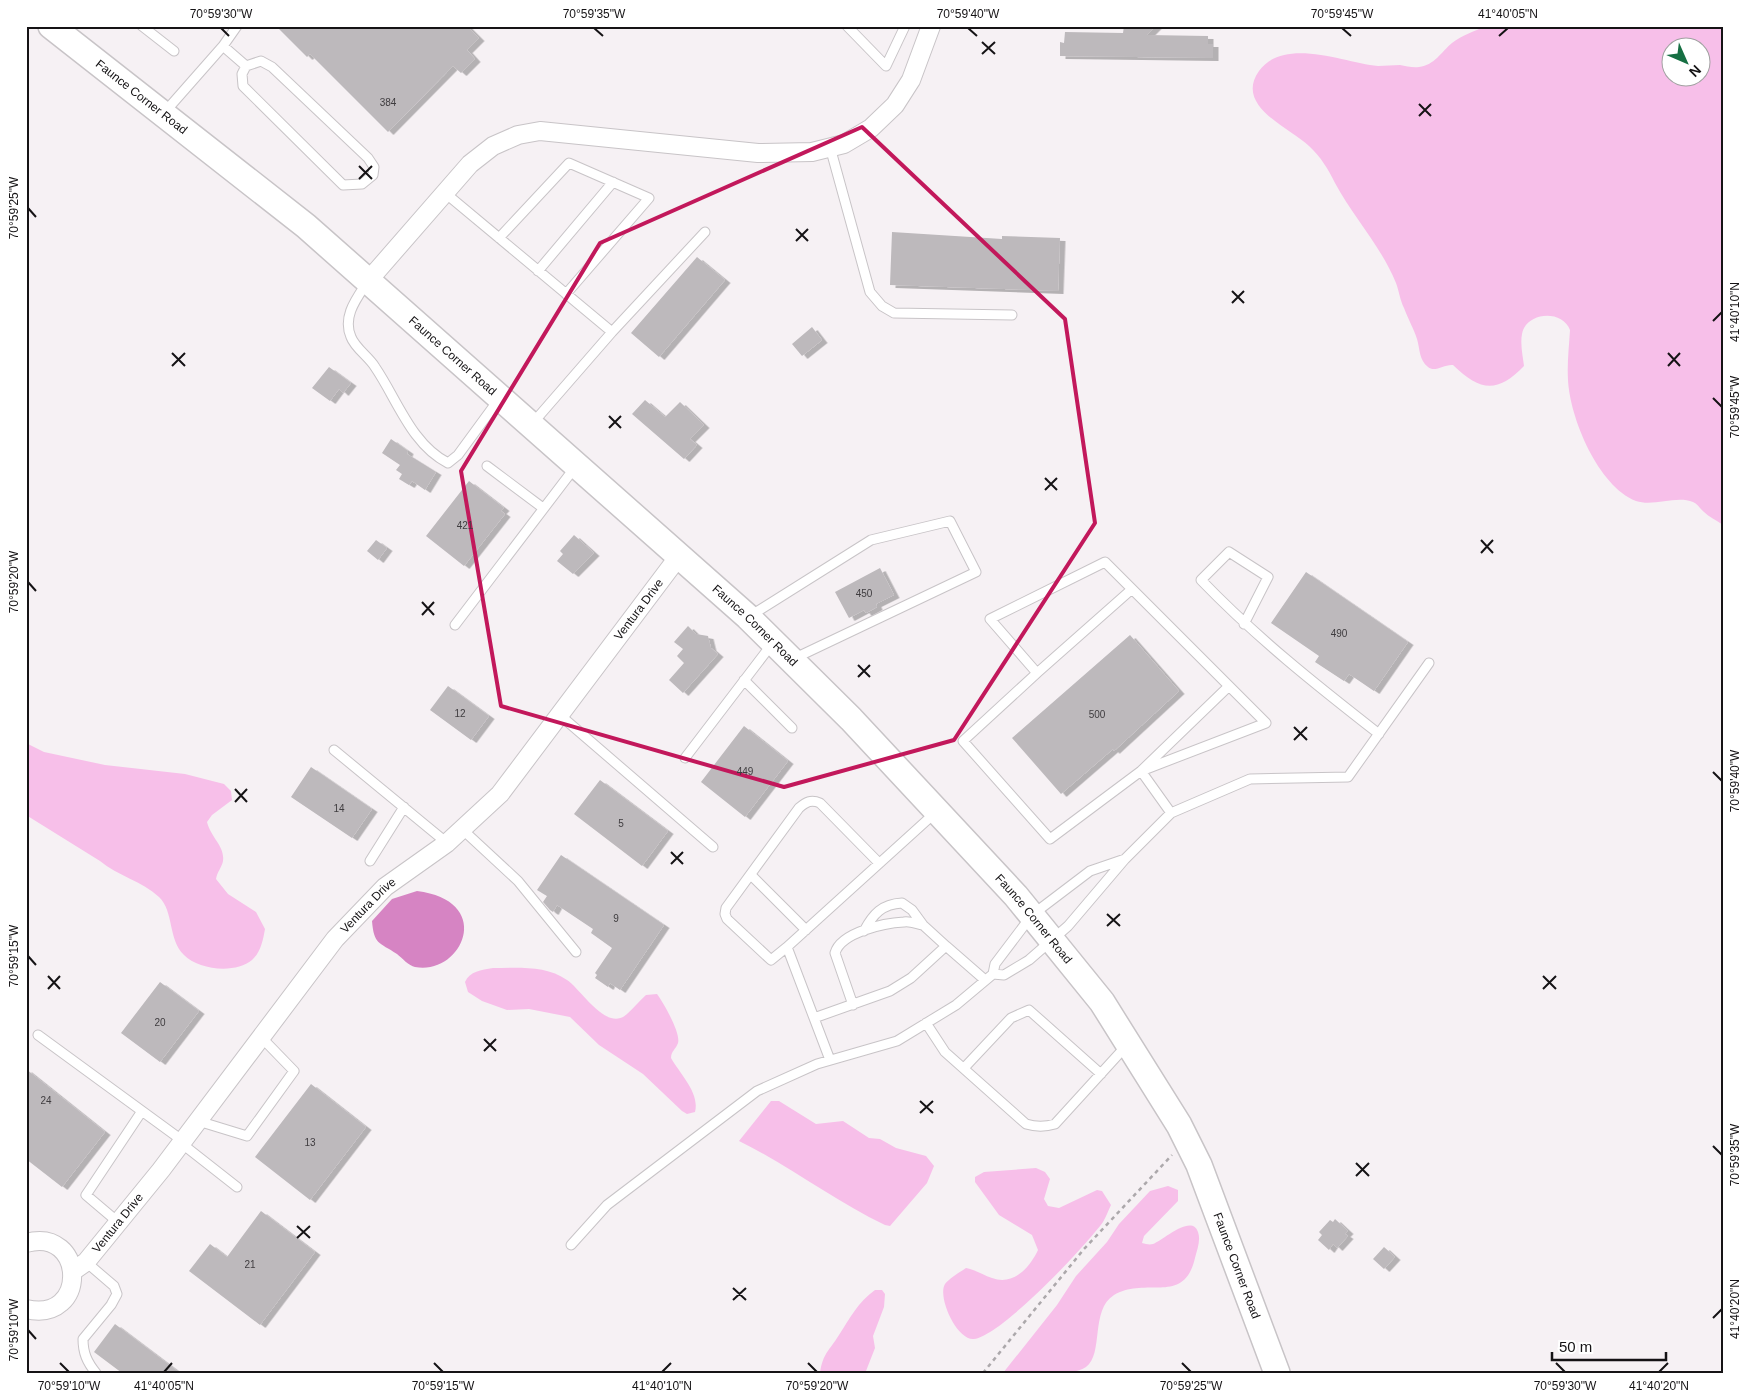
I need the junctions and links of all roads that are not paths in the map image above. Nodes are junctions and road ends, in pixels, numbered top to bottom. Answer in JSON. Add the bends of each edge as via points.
{"nodes":[{"id":1,"x":51,"y":26,"type":"edge"},
{"id":2,"x":142,"y":26,"type":"edge"},
{"id":3,"x":237,"y":26,"type":"edge"},
{"id":4,"x":847,"y":26,"type":"edge"},
{"id":5,"x":905,"y":26,"type":"edge"},
{"id":6,"x":927,"y":28,"type":"edge"},
{"id":7,"x":223,"y":46,"type":"junction"},
{"id":8,"x":174,"y":51,"type":"dead end"},
{"id":9,"x":246,"y":66,"type":"junction"},
{"id":10,"x":162,"y":115,"type":"junction"},
{"id":11,"x":830,"y":147,"type":"junction"},
{"id":12,"x":612,"y":182,"type":"junction"},
{"id":13,"x":444,"y":192,"type":"junction"},
{"id":14,"x":705,"y":232,"type":"dead end"},
{"id":15,"x":499,"y":238,"type":"junction"},
{"id":16,"x":538,"y":271,"type":"junction"},
{"id":17,"x":368,"y":281,"type":"junction"},
{"id":18,"x":566,"y":294,"type":"junction"},
{"id":19,"x":1012,"y":315,"type":"dead end"},
{"id":20,"x":612,"y":332,"type":"junction"},
{"id":21,"x":500,"y":397,"type":"junction"},
{"id":22,"x":532,"y":424,"type":"junction"},
{"id":23,"x":578,"y":464,"type":"junction"},
{"id":24,"x":487,"y":466,"type":"dead end"},
{"id":25,"x":543,"y":508,"type":"junction"},
{"id":26,"x":679,"y":556,"type":"junction"},
{"id":27,"x":1132,"y":589,"type":"junction"},
{"id":28,"x":748,"y":617,"type":"junction"},
{"id":29,"x":1244,"y":624,"type":"junction"},
{"id":30,"x":455,"y":625,"type":"dead end"},
{"id":31,"x":774,"y":642,"type":"junction"},
{"id":32,"x":792,"y":659,"type":"junction"},
{"id":33,"x":1430,"y":663,"type":"dead end"},
{"id":34,"x":1037,"y":674,"type":"junction"},
{"id":35,"x":744,"y":680,"type":"junction"},
{"id":36,"x":1229,"y":686,"type":"junction"},
{"id":37,"x":561,"y":716,"type":"junction"},
{"id":38,"x":792,"y":728,"type":"dead end"},
{"id":39,"x":1379,"y":734,"type":"junction"},
{"id":40,"x":334,"y":750,"type":"dead end"},
{"id":41,"x":685,"y":758,"type":"dead end"},
{"id":42,"x":1141,"y":770,"type":"junction"},
{"id":43,"x":404,"y":807,"type":"junction"},
{"id":44,"x":937,"y":810,"type":"junction"},
{"id":45,"x":1170,"y":814,"type":"junction"},
{"id":46,"x":463,"y":830,"type":"junction"},
{"id":47,"x":448,"y":843,"type":"junction"},
{"id":48,"x":713,"y":847,"type":"dead end"},
{"id":49,"x":1126,"y":858,"type":"junction"},
{"id":50,"x":370,"y":861,"type":"dead end"},
{"id":51,"x":879,"y":863,"type":"junction"},
{"id":52,"x":751,"y":875,"type":"junction"},
{"id":53,"x":1032,"y":915,"type":"junction"},
{"id":54,"x":923,"y":925,"type":"junction"},
{"id":55,"x":806,"y":930,"type":"junction"},
{"id":56,"x":864,"y":930,"type":"junction"},
{"id":57,"x":1052,"y":940,"type":"junction"},
{"id":58,"x":946,"y":946,"type":"junction"},
{"id":59,"x":787,"y":947,"type":"junction"},
{"id":60,"x":576,"y":952,"type":"dead end"},
{"id":61,"x":993,"y":974,"type":"junction"},
{"id":62,"x":985,"y":980,"type":"junction"},
{"id":63,"x":853,"y":1005,"type":"junction"},
{"id":64,"x":814,"y":1018,"type":"junction"},
{"id":65,"x":926,"y":1023,"type":"junction"},
{"id":66,"x":38,"y":1035,"type":"dead end"},
{"id":67,"x":260,"y":1036,"type":"junction"},
{"id":68,"x":1127,"y":1045,"type":"junction"},
{"id":69,"x":830,"y":1060,"type":"junction"},
{"id":70,"x":964,"y":1068,"type":"junction"},
{"id":71,"x":1101,"y":1074,"type":"junction"},
{"id":72,"x":142,"y":1111,"type":"junction"},
{"id":73,"x":198,"y":1121,"type":"junction"},
{"id":74,"x":182,"y":1142,"type":"junction"},
{"id":75,"x":237,"y":1187,"type":"dead end"},
{"id":76,"x":119,"y":1223,"type":"junction"},
{"id":77,"x":26,"y":1243,"type":"edge"},
{"id":78,"x":570,"y":1245,"type":"dead end"},
{"id":79,"x":80,"y":1267,"type":"junction"},
{"id":80,"x":26,"y":1309,"type":"edge"},
{"id":81,"x":96,"y":1373,"type":"edge"},
{"id":82,"x":1277,"y":1373,"type":"edge"}],
"edges":[{"from":1,"to":10,"type":"main road","name":"Faunce Corner Road"},
{"from":2,"to":8,"type":"lane"},
{"from":3,"to":7,"type":"lane"},
{"from":4,"to":5,"type":"lane","via":[[886,66]]},
{"from":6,"to":11,"type":"street","via":[[911,80],[895,105],[871,128],[844,144]]},
{"from":7,"to":9,"type":"lane"},
{"from":7,"to":10,"type":"lane"},
{"from":9,"to":9,"type":"lane","via":[[242,74],[243,86],[334,178],[343,185],[352,186],[362,184],[373,175],[374,167],[368,158],[272,67],[261,61]]},
{"from":10,"to":17,"type":"main road","name":"Faunce Corner Road","via":[[306,226]]},
{"from":11,"to":13,"type":"street","via":[[812,152],[758,153],[540,131],[518,135],[493,146],[470,164]]},
{"from":11,"to":19,"type":"lane","via":[[870,292],[882,306],[894,313]]},
{"from":12,"to":15,"type":"lane","via":[[569,163]]},
{"from":12,"to":16,"type":"lane"},
{"from":12,"to":18,"type":"lane","via":[[649,198]]},
{"from":13,"to":15,"type":"lane"},
{"from":13,"to":17,"type":"street"},
{"from":14,"to":20,"type":"lane"},
{"from":15,"to":16,"type":"lane"},
{"from":16,"to":18,"type":"lane"},
{"from":17,"to":21,"type":"main road","name":"Faunce Corner Road"},
{"from":17,"to":21,"type":"lane","via":[[349,311],[351,337],[374,365],[418,438],[436,456],[448,463],[458,454]]},
{"from":18,"to":20,"type":"lane"},
{"from":20,"to":22,"type":"lane"},
{"from":21,"to":22,"type":"main road","name":"Faunce Corner Road"},
{"from":22,"to":23,"type":"main road","name":"Faunce Corner Road"},
{"from":23,"to":25,"type":"lane"},
{"from":23,"to":26,"type":"main road","name":"Faunce Corner Road"},
{"from":24,"to":25,"type":"lane"},
{"from":25,"to":30,"type":"lane"},
{"from":26,"to":28,"type":"main road","name":"Faunce Corner Road"},
{"from":26,"to":37,"type":"street","name":"Ventura Drive"},
{"from":27,"to":34,"type":"lane"},
{"from":27,"to":34,"type":"lane","via":[[1105,562],[990,619]]},
{"from":27,"to":36,"type":"lane"},
{"from":28,"to":31,"type":"main road","name":"Faunce Corner Road"},
{"from":28,"to":32,"type":"lane","via":[[871,540],[950,521],[976,572]]},
{"from":29,"to":29,"type":"lane","via":[[1201,580],[1229,552],[1268,577]]},
{"from":29,"to":39,"type":"lane"},
{"from":31,"to":32,"type":"main road","name":"Faunce Corner Road"},
{"from":31,"to":35,"type":"lane"},
{"from":32,"to":44,"type":"main road","name":"Faunce Corner Road"},
{"from":33,"to":39,"type":"lane"},
{"from":34,"to":42,"type":"lane","via":[[963,741],[1050,840]]},
{"from":35,"to":38,"type":"lane"},
{"from":35,"to":41,"type":"lane"},
{"from":36,"to":42,"type":"lane"},
{"from":36,"to":42,"type":"lane","via":[[1266,724]]},
{"from":37,"to":46,"type":"street","name":"Ventura Drive","via":[[500,794]]},
{"from":37,"to":48,"type":"lane"},
{"from":39,"to":45,"type":"lane","via":[[1348,777],[1250,779]]},
{"from":40,"to":43,"type":"lane"},
{"from":42,"to":45,"type":"lane"},
{"from":43,"to":47,"type":"lane"},
{"from":43,"to":50,"type":"lane"},
{"from":44,"to":51,"type":"lane"},
{"from":44,"to":53,"type":"main road","name":"Faunce Corner Road"},
{"from":45,"to":49,"type":"lane"},
{"from":46,"to":47,"type":"street","name":"Ventura Drive"},
{"from":46,"to":60,"type":"lane","via":[[518,881]]},
{"from":47,"to":67,"type":"street","name":"Ventura Drive","via":[[384,887],[367,903],[311,968]]},
{"from":49,"to":53,"type":"lane","via":[[1090,870]]},
{"from":49,"to":57,"type":"lane"},
{"from":51,"to":52,"type":"lane","via":[[820,803],[814,801],[799,808]]},
{"from":51,"to":55,"type":"lane"},
{"from":52,"to":55,"type":"lane"},
{"from":52,"to":59,"type":"lane","via":[[724,914],[770,960]]},
{"from":53,"to":57,"type":"main road","name":"Faunce Corner Road"},
{"from":53,"to":61,"type":"lane","via":[[994,964]]},
{"from":54,"to":56,"type":"lane","via":[[905,922]]},
{"from":54,"to":56,"type":"lane","via":[[912,910],[902,904],[891,904],[878,911]]},
{"from":54,"to":58,"type":"lane"},
{"from":55,"to":59,"type":"lane"},
{"from":56,"to":63,"type":"lane","via":[[840,942],[835,952]]},
{"from":57,"to":61,"type":"lane","via":[[1004,975]]},
{"from":57,"to":68,"type":"main road","name":"Faunce Corner Road","via":[[1102,1002]]},
{"from":58,"to":62,"type":"lane"},
{"from":58,"to":63,"type":"lane","via":[[911,978],[890,991]]},
{"from":59,"to":64,"type":"lane"},
{"from":61,"to":62,"type":"lane"},
{"from":62,"to":65,"type":"lane","via":[[956,1005]]},
{"from":63,"to":64,"type":"lane"},
{"from":64,"to":69,"type":"lane"},
{"from":65,"to":69,"type":"lane","via":[[896,1041]]},
{"from":65,"to":70,"type":"lane","via":[[945,1052]]},
{"from":66,"to":72,"type":"lane"},
{"from":67,"to":73,"type":"street","name":"Ventura Drive"},
{"from":67,"to":73,"type":"lane","via":[[294,1071],[248,1136]]},
{"from":68,"to":71,"type":"lane"},
{"from":68,"to":82,"type":"main road","name":"Faunce Corner Road","via":[[1199,1165]]},
{"from":69,"to":78,"type":"lane","via":[[757,1091],[607,1204]]},
{"from":70,"to":71,"type":"lane","via":[[1032,1126],[1055,1124]]},
{"from":70,"to":71,"type":"lane","via":[[1011,1018],[1029,1010]]},
{"from":72,"to":74,"type":"lane"},
{"from":72,"to":76,"type":"lane","via":[[86,1196]]},
{"from":73,"to":74,"type":"street","name":"Ventura Drive"},
{"from":74,"to":75,"type":"lane"},
{"from":74,"to":76,"type":"street","name":"Ventura Drive"},
{"from":76,"to":79,"type":"street","name":"Ventura Drive"},
{"from":77,"to":79,"type":"street","via":[[47,1242],[60,1248]]},
{"from":79,"to":80,"type":"street","name":"Ventura Drive","via":[[70,1292],[60,1303],[46,1310]]},
{"from":79,"to":81,"type":"lane","via":[[114,1286],[117,1294],[83,1339],[84,1353]]}]}
